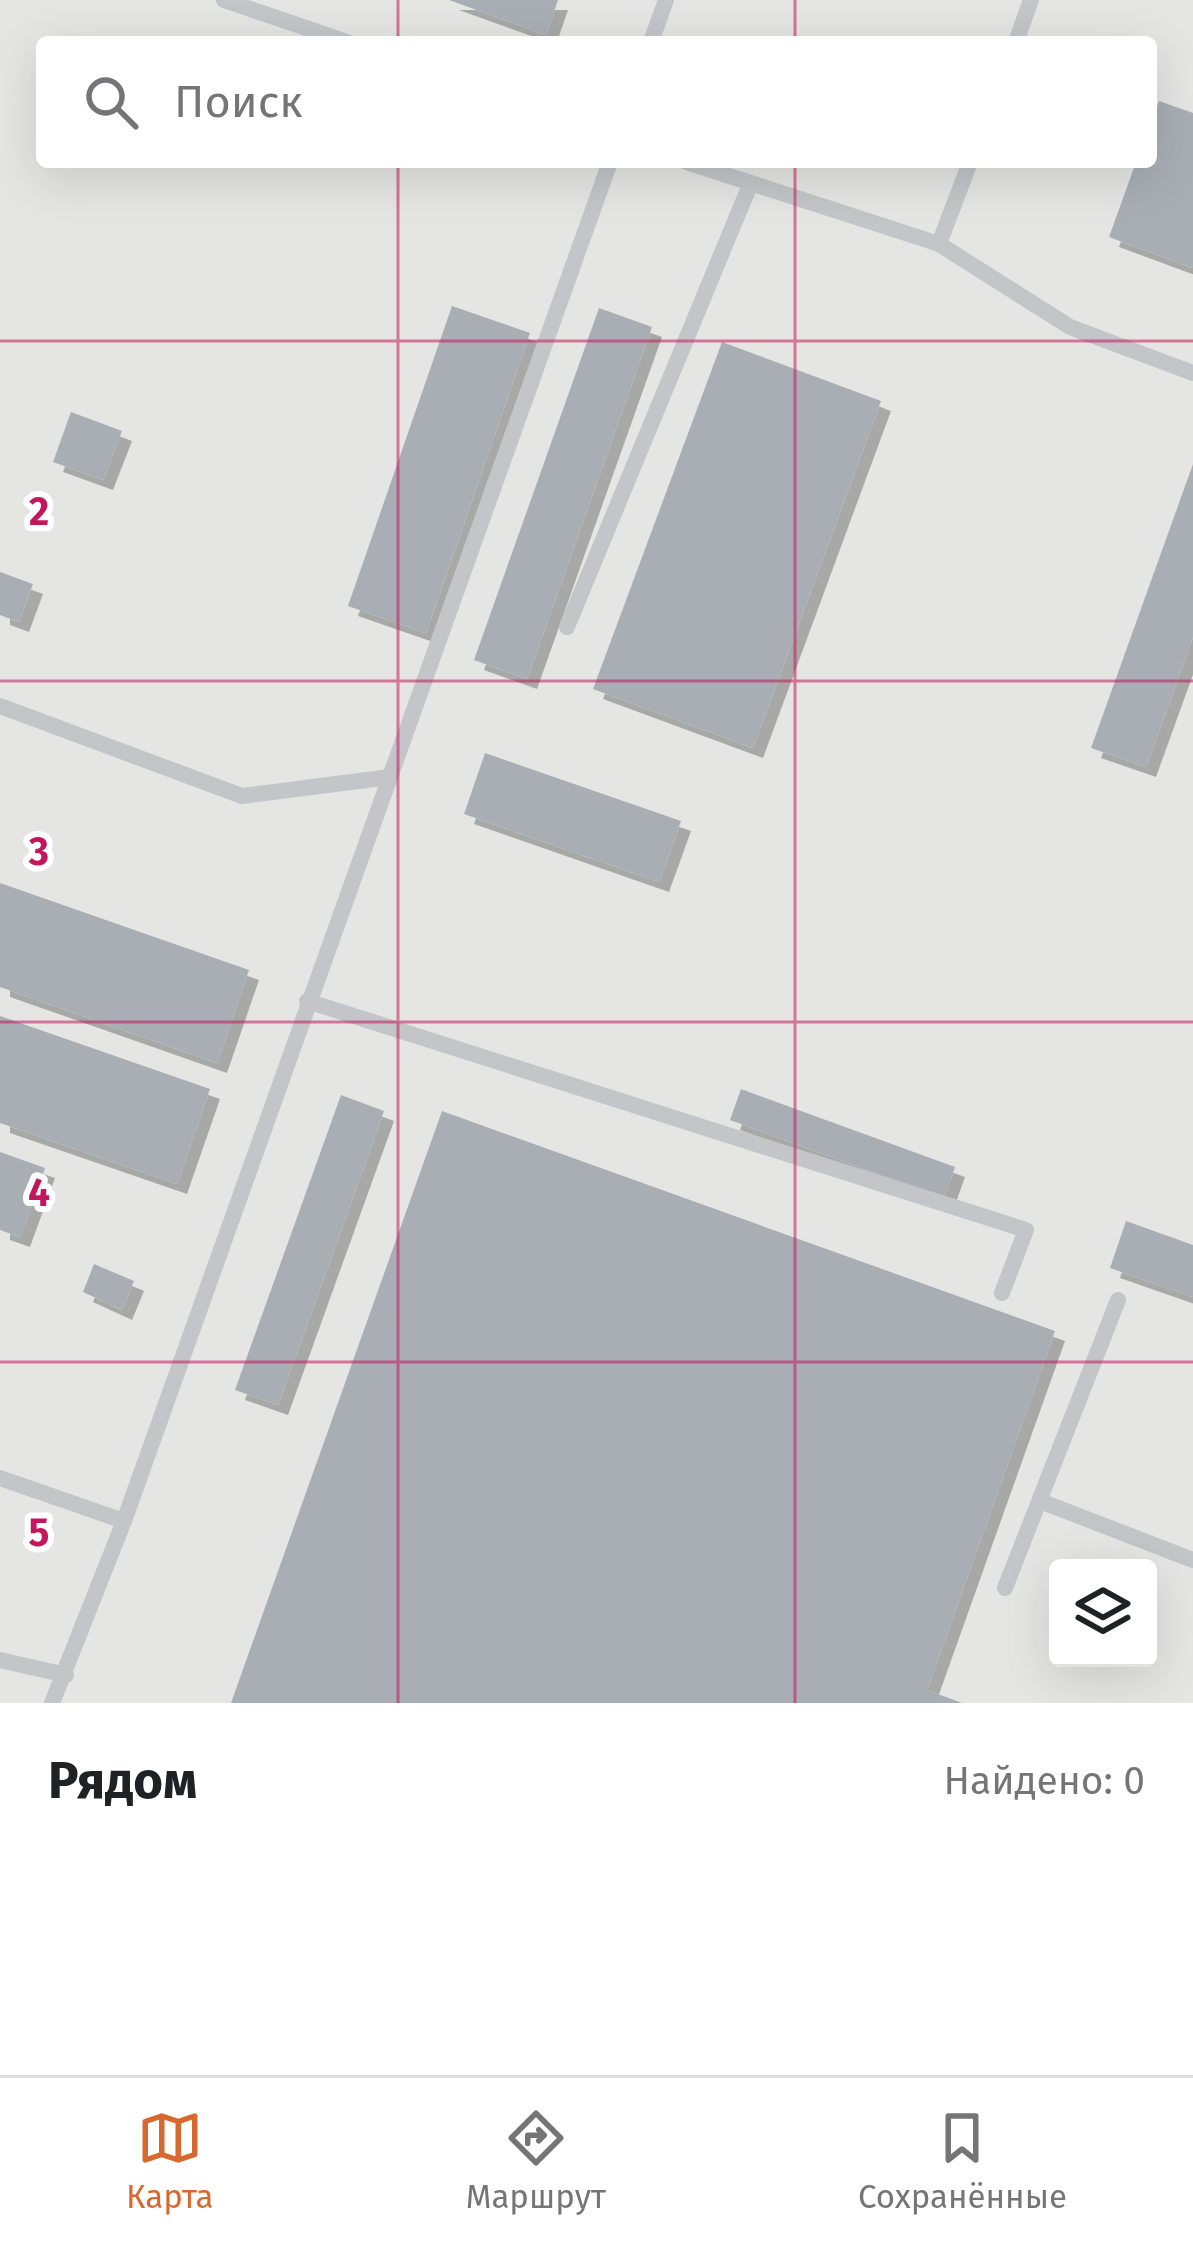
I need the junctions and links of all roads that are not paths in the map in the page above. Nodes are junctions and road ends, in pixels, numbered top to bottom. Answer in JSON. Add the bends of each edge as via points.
{"nodes":[{"id":1,"x":224,"y":0,"type":"edge"},
{"id":2,"x":666,"y":0,"type":"edge"},
{"id":3,"x":1031,"y":0,"type":"edge"},
{"id":4,"x":329,"y":36,"type":"edge"},
{"id":5,"x":653,"y":36,"type":"edge"},
{"id":6,"x":1018,"y":36,"type":"edge"},
{"id":7,"x":608,"y":168,"type":"edge"},
{"id":8,"x":703,"y":168,"type":"edge"},
{"id":9,"x":968,"y":168,"type":"edge"},
{"id":10,"x":750,"y":184,"type":"junction"},
{"id":11,"x":939,"y":244,"type":"junction"},
{"id":12,"x":1193,"y":373,"type":"edge"},
{"id":13,"x":567,"y":627,"type":"dead end"},
{"id":14,"x":0,"y":706,"type":"edge"},
{"id":15,"x":390,"y":777,"type":"junction"},
{"id":16,"x":307,"y":1000,"type":"junction"},
{"id":17,"x":1002,"y":1293,"type":"dead end"},
{"id":18,"x":1118,"y":1300,"type":"dead end"},
{"id":19,"x":0,"y":1478,"type":"edge"},
{"id":20,"x":1040,"y":1501,"type":"junction"},
{"id":21,"x":124,"y":1521,"type":"junction"},
{"id":22,"x":1193,"y":1560,"type":"edge"},
{"id":23,"x":1005,"y":1588,"type":"dead end"},
{"id":24,"x":0,"y":1660,"type":"edge"},
{"id":25,"x":65,"y":1675,"type":"junction"},
{"id":26,"x":52,"y":1703,"type":"edge"}],
"edges":[{"from":1,"to":4,"type":"lane"},
{"from":2,"to":5,"type":"lane"},
{"from":3,"to":6,"type":"lane"},
{"from":7,"to":15,"type":"lane"},
{"from":8,"to":10,"type":"lane"},
{"from":9,"to":11,"type":"lane"},
{"from":10,"to":11,"type":"lane"},
{"from":10,"to":13,"type":"lane"},
{"from":11,"to":12,"type":"lane","via":[[1070,327]]},
{"from":14,"to":15,"type":"lane","via":[[242,796]]},
{"from":15,"to":16,"type":"lane"},
{"from":16,"to":17,"type":"lane","via":[[1026,1230]]},
{"from":16,"to":21,"type":"lane"},
{"from":18,"to":20,"type":"lane"},
{"from":19,"to":21,"type":"lane"},
{"from":20,"to":22,"type":"lane"},
{"from":20,"to":23,"type":"lane"},
{"from":21,"to":25,"type":"lane"},
{"from":24,"to":25,"type":"lane"},
{"from":25,"to":26,"type":"lane"}]}
